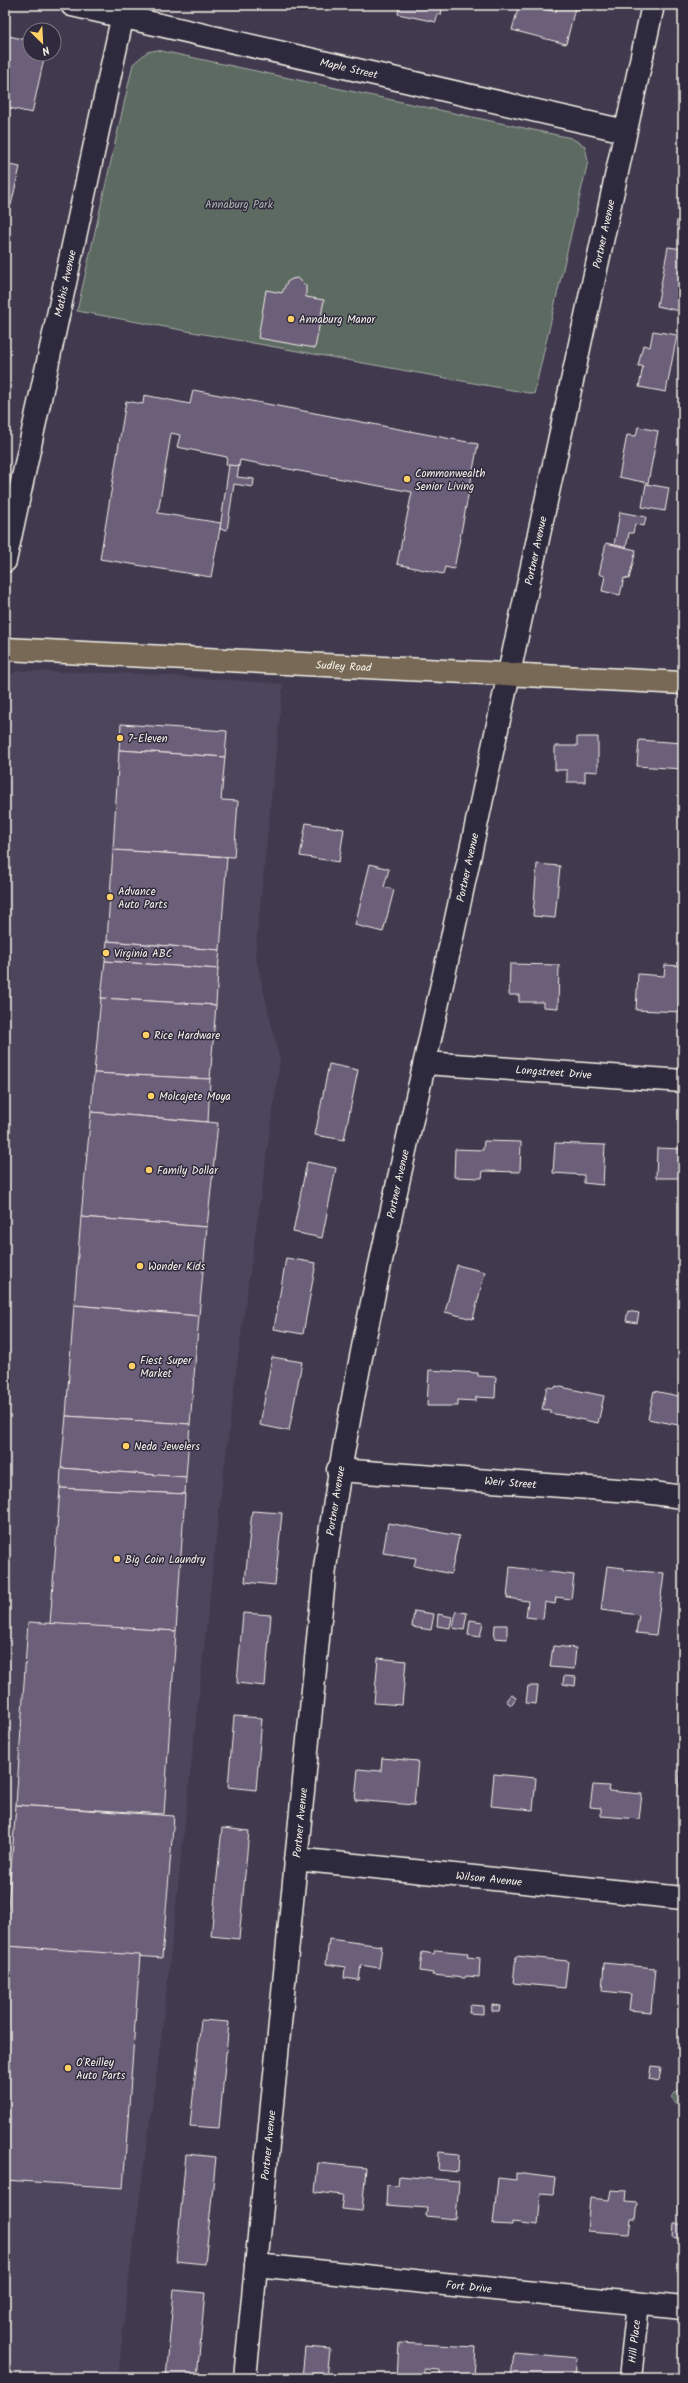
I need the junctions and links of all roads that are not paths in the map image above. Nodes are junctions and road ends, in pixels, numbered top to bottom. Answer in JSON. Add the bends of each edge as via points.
{"nodes":[{"id":1,"x":72,"y":5,"type":"edge"},
{"id":2,"x":653,"y":5,"type":"edge"},
{"id":3,"x":124,"y":11,"type":"edge"},
{"id":4,"x":625,"y":131,"type":"junction"},
{"id":5,"x":5,"y":561,"type":"edge"},
{"id":6,"x":5,"y":648,"type":"edge"},
{"id":7,"x":509,"y":674,"type":"junction"},
{"id":8,"x":683,"y":683,"type":"edge"},
{"id":9,"x":425,"y":1063,"type":"junction"},
{"id":10,"x":683,"y":1081,"type":"edge"},
{"id":11,"x":338,"y":1470,"type":"junction"},
{"id":12,"x":683,"y":1497,"type":"edge"},
{"id":13,"x":295,"y":1859,"type":"junction"},
{"id":14,"x":683,"y":1898,"type":"edge"},
{"id":15,"x":256,"y":2265,"type":"junction"},
{"id":16,"x":638,"y":2304,"type":"junction"},
{"id":17,"x":683,"y":2308,"type":"edge"},
{"id":18,"x":245,"y":2378,"type":"edge"},
{"id":19,"x":630,"y":2378,"type":"edge"}],
"edges":[{"from":1,"to":3,"type":"street","name":"Maple Street"},
{"from":2,"to":4,"type":"street","name":"Portner Avenue"},
{"from":3,"to":4,"type":"street","name":"Maple Street"},
{"from":3,"to":5,"type":"street","name":"Mathis Avenue"},
{"from":4,"to":7,"type":"street","name":"Portner Avenue"},
{"from":6,"to":7,"type":"main road","name":"Sudley Road"},
{"from":7,"to":8,"type":"main road","name":"Sudley Road"},
{"from":7,"to":9,"type":"street","name":"Portner Avenue"},
{"from":9,"to":10,"type":"street","name":"Longstreet Drive"},
{"from":9,"to":11,"type":"street","name":"Portner Avenue","via":[[357,1370]]},
{"from":11,"to":12,"type":"street","name":"Weir Street","via":[[645,1492]]},
{"from":11,"to":13,"type":"street","name":"Portner Avenue","via":[[325,1568]]},
{"from":13,"to":14,"type":"street","name":"Wilson Avenue"},
{"from":13,"to":15,"type":"street","name":"Portner Avenue"},
{"from":15,"to":16,"type":"street","name":"Fort Drive"},
{"from":15,"to":18,"type":"street","name":"Portner Avenue"},
{"from":16,"to":17,"type":"street","name":"Fort Drive"},
{"from":16,"to":19,"type":"street","name":"Hill Place"}]}
